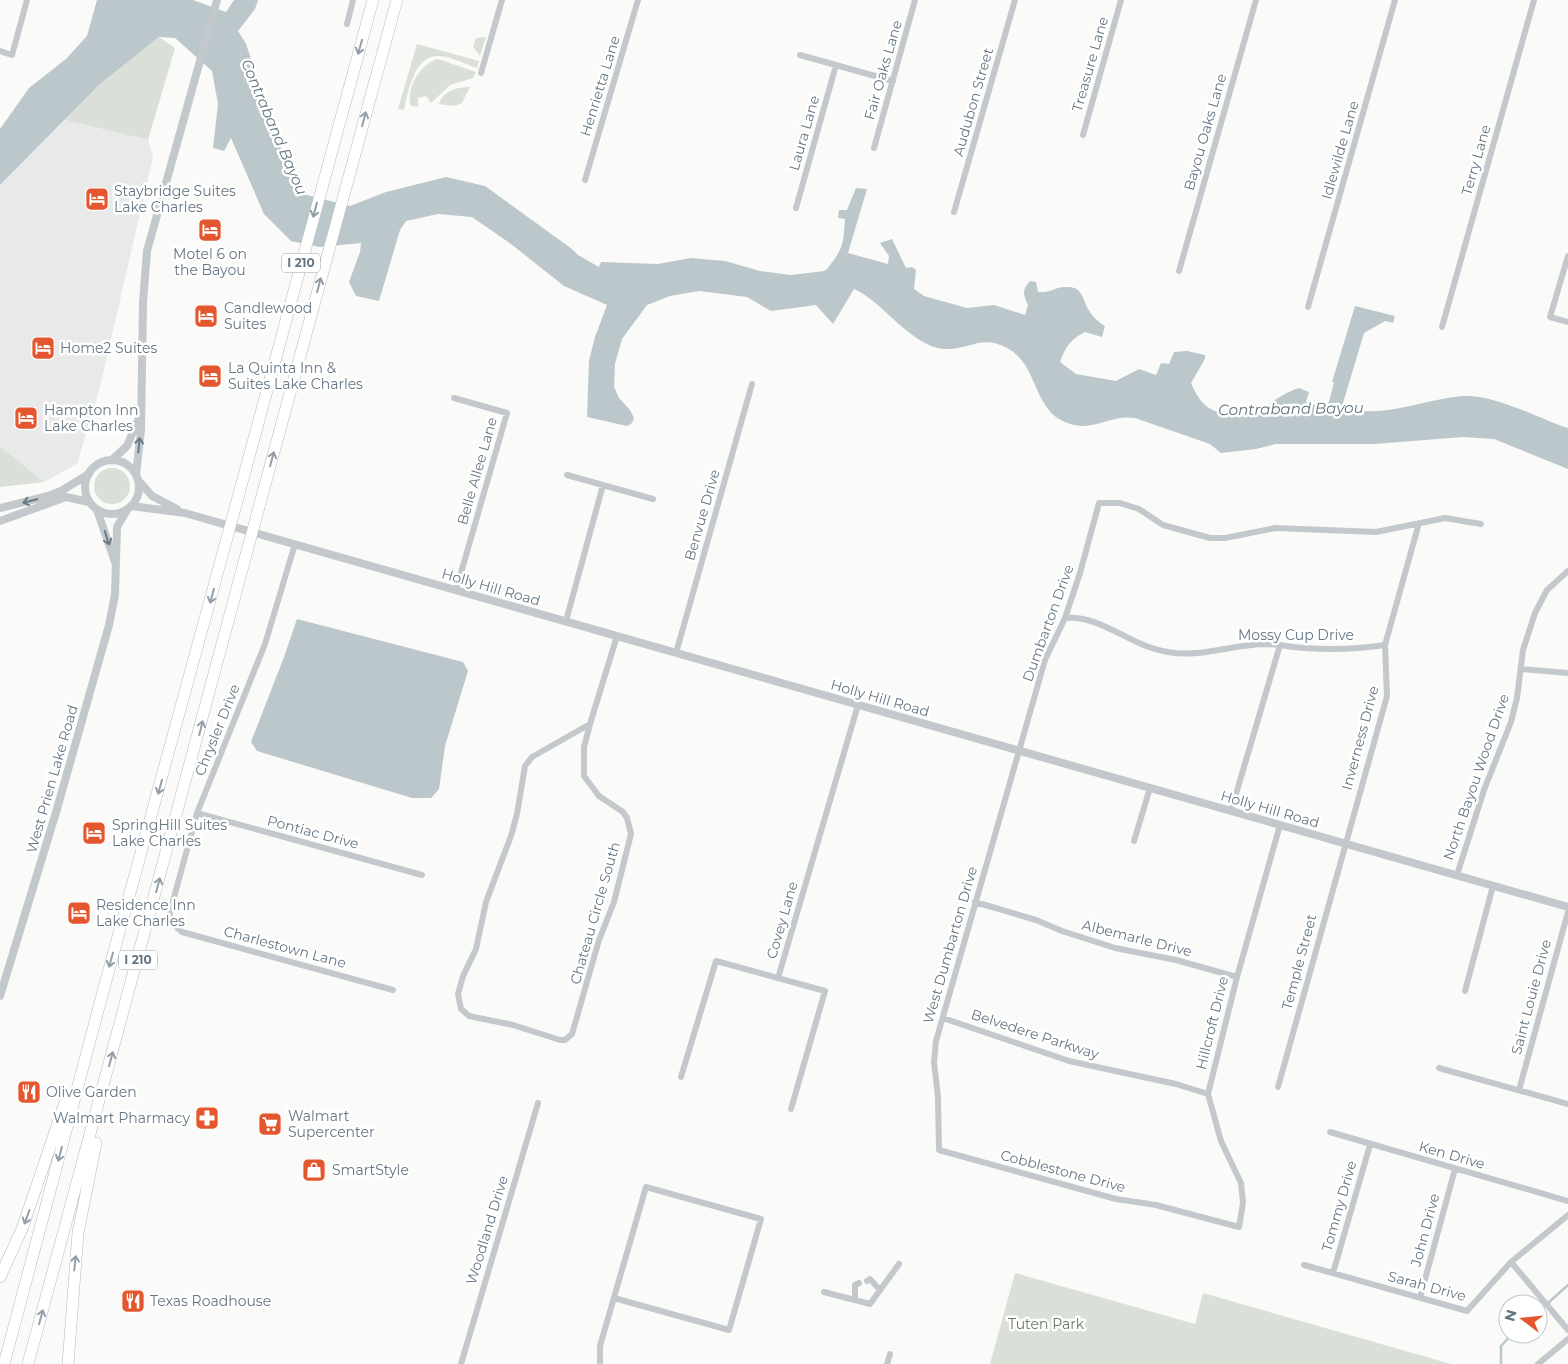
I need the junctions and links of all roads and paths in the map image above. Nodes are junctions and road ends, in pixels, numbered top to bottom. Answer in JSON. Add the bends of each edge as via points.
{"nodes":[{"id":1,"x":28,"y":0,"type":"edge"},
{"id":2,"x":217,"y":0,"type":"edge"},
{"id":3,"x":353,"y":0,"type":"edge"},
{"id":4,"x":373,"y":0,"type":"edge"},
{"id":5,"x":397,"y":0,"type":"edge"},
{"id":6,"x":502,"y":0,"type":"edge"},
{"id":7,"x":638,"y":0,"type":"edge"},
{"id":8,"x":916,"y":0,"type":"edge"},
{"id":9,"x":1015,"y":0,"type":"edge"},
{"id":10,"x":1122,"y":0,"type":"edge"},
{"id":11,"x":1256,"y":0,"type":"edge"},
{"id":12,"x":1395,"y":0,"type":"edge"},
{"id":13,"x":1534,"y":0,"type":"edge"},
{"id":14,"x":347,"y":24,"type":"dead end"},
{"id":15,"x":0,"y":51,"type":"edge"},
{"id":16,"x":800,"y":55,"type":"dead end"},
{"id":17,"x":836,"y":66,"type":"junction"},
{"id":18,"x":480,"y":74,"type":"dead end"},
{"id":19,"x":893,"y":81,"type":"junction"},
{"id":20,"x":1083,"y":135,"type":"dead end"},
{"id":21,"x":874,"y":148,"type":"dead end"},
{"id":22,"x":585,"y":180,"type":"dead end"},
{"id":23,"x":796,"y":208,"type":"dead end"},
{"id":24,"x":954,"y":212,"type":"dead end"},
{"id":25,"x":1568,"y":256,"type":"edge"},
{"id":26,"x":1179,"y":270,"type":"dead end"},
{"id":27,"x":1308,"y":307,"type":"dead end"},
{"id":28,"x":1568,"y":322,"type":"edge"},
{"id":29,"x":1442,"y":327,"type":"dead end"},
{"id":30,"x":752,"y":384,"type":"dead end"},
{"id":31,"x":454,"y":398,"type":"dead end"},
{"id":32,"x":141,"y":414,"type":"junction"},
{"id":33,"x":112,"y":460,"type":"junction"},
{"id":34,"x":88,"y":474,"type":"junction"},
{"id":35,"x":567,"y":475,"type":"dead end"},
{"id":36,"x":138,"y":478,"type":"junction"},
{"id":37,"x":603,"y":485,"type":"junction"},
{"id":38,"x":654,"y":499,"type":"dead end"},
{"id":39,"x":90,"y":502,"type":"junction"},
{"id":40,"x":0,"y":508,"type":"edge"},
{"id":41,"x":129,"y":508,"type":"junction"},
{"id":42,"x":98,"y":510,"type":"junction"},
{"id":43,"x":185,"y":513,"type":"junction"},
{"id":44,"x":0,"y":521,"type":"edge"},
{"id":45,"x":1419,"y":523,"type":"junction"},
{"id":46,"x":1481,"y":524,"type":"dead end"},
{"id":47,"x":295,"y":544,"type":"junction"},
{"id":48,"x":116,"y":567,"type":"junction"},
{"id":49,"x":1568,"y":571,"type":"edge"},
{"id":50,"x":456,"y":590,"type":"junction"},
{"id":51,"x":1065,"y":618,"type":"junction"},
{"id":52,"x":566,"y":621,"type":"junction"},
{"id":53,"x":616,"y":636,"type":"junction"},
{"id":54,"x":1385,"y":645,"type":"junction"},
{"id":55,"x":1280,"y":646,"type":"junction"},
{"id":56,"x":676,"y":653,"type":"junction"},
{"id":57,"x":1521,"y":669,"type":"junction"},
{"id":58,"x":1568,"y":673,"type":"edge"},
{"id":59,"x":858,"y":705,"type":"junction"},
{"id":60,"x":590,"y":724,"type":"junction"},
{"id":61,"x":1019,"y":750,"type":"junction"},
{"id":62,"x":1150,"y":788,"type":"junction"},
{"id":63,"x":1231,"y":811,"type":"junction"},
{"id":64,"x":197,"y":813,"type":"junction"},
{"id":65,"x":1280,"y":825,"type":"junction"},
{"id":66,"x":1134,"y":841,"type":"dead end"},
{"id":67,"x":1344,"y":843,"type":"junction"},
{"id":68,"x":422,"y":875,"type":"dead end"},
{"id":69,"x":1457,"y":875,"type":"junction"},
{"id":70,"x":1493,"y":886,"type":"junction"},
{"id":71,"x":975,"y":902,"type":"junction"},
{"id":72,"x":1568,"y":907,"type":"edge"},
{"id":73,"x":1568,"y":912,"type":"edge"},
{"id":74,"x":172,"y":925,"type":"joint"},
{"id":75,"x":1237,"y":977,"type":"junction"},
{"id":76,"x":778,"y":978,"type":"junction"},
{"id":77,"x":104,"y":988,"type":"junction"},
{"id":78,"x":393,"y":990,"type":"dead end"},
{"id":79,"x":1465,"y":991,"type":"dead end"},
{"id":80,"x":0,"y":996,"type":"edge"},
{"id":81,"x":943,"y":1018,"type":"junction"},
{"id":82,"x":1439,"y":1068,"type":"dead end"},
{"id":83,"x":681,"y":1078,"type":"dead end"},
{"id":84,"x":1278,"y":1087,"type":"dead end"},
{"id":85,"x":1519,"y":1090,"type":"junction"},
{"id":86,"x":1208,"y":1094,"type":"junction"},
{"id":87,"x":100,"y":1098,"type":"junction"},
{"id":88,"x":538,"y":1103,"type":"dead end"},
{"id":89,"x":1568,"y":1104,"type":"edge"},
{"id":90,"x":791,"y":1109,"type":"dead end"},
{"id":91,"x":1330,"y":1132,"type":"dead end"},
{"id":92,"x":1370,"y":1145,"type":"junction"},
{"id":93,"x":939,"y":1150,"type":"joint"},
{"id":94,"x":1455,"y":1169,"type":"junction"},
{"id":95,"x":1568,"y":1201,"type":"edge"},
{"id":96,"x":1568,"y":1215,"type":"edge"},
{"id":97,"x":1511,"y":1262,"type":"junction"},
{"id":98,"x":899,"y":1264,"type":"dead end"},
{"id":99,"x":1304,"y":1265,"type":"dead end"},
{"id":100,"x":1333,"y":1273,"type":"junction"},
{"id":101,"x":0,"y":1277,"type":"edge"},
{"id":102,"x":867,"y":1281,"type":"dead end"},
{"id":103,"x":859,"y":1283,"type":"dead end"},
{"id":104,"x":880,"y":1290,"type":"junction"},
{"id":105,"x":824,"y":1292,"type":"dead end"},
{"id":106,"x":614,"y":1298,"type":"junction"},
{"id":107,"x":1420,"y":1298,"type":"junction"},
{"id":108,"x":854,"y":1300,"type":"junction"},
{"id":109,"x":1568,"y":1330,"type":"edge"},
{"id":110,"x":1568,"y":1339,"type":"edge"},
{"id":111,"x":890,"y":1354,"type":"dead end"},
{"id":112,"x":4,"y":1364,"type":"edge"},
{"id":113,"x":28,"y":1364,"type":"edge"},
{"id":114,"x":68,"y":1364,"type":"edge"},
{"id":115,"x":461,"y":1364,"type":"edge"},
{"id":116,"x":600,"y":1364,"type":"edge"},
{"id":117,"x":887,"y":1364,"type":"edge"},
{"id":118,"x":1538,"y":1364,"type":"edge"}],
"edges":[{"from":1,"to":15,"type":"street","via":[[12,55]]},
{"from":2,"to":32,"type":"street","name":"West Prien Lake Road","via":[[150,237],[145,267]]},
{"from":3,"to":14,"type":"street"},
{"from":4,"to":77,"type":"highway","number":"I 210","one_way":true,"bridge":true},
{"from":87,"to":5,"type":"highway","number":"I 210","one_way":true,"bridge":true},
{"from":6,"to":18,"type":"street"},
{"from":7,"to":22,"type":"street","name":"Henrietta Lane"},
{"from":8,"to":19,"type":"street","name":"Fair Oaks Lane"},
{"from":9,"to":24,"type":"street","name":"Audubon Street"},
{"from":10,"to":20,"type":"street","name":"Treasure Lane"},
{"from":11,"to":26,"type":"street","name":"Bayou Oaks Lane"},
{"from":12,"to":27,"type":"street","name":"Idlewilde Lane"},
{"from":13,"to":29,"type":"street","name":"Terry Lane"},
{"from":16,"to":17,"type":"street"},
{"from":17,"to":19,"type":"street"},
{"from":17,"to":23,"type":"street","name":"Laura Lane"},
{"from":19,"to":21,"type":"street","name":"Fair Oaks Lane"},
{"from":25,"to":28,"type":"street","via":[[1550,317]]},
{"from":30,"to":56,"type":"street","name":"Benvue Drive"},
{"from":31,"to":50,"type":"street","name":"Belle Allee Lane","via":[[507,413]]},
{"from":32,"to":33,"type":"street","name":"West Prien Lake Road","via":[[127,446]]},
{"from":36,"to":32,"type":"street","name":"West Prien Lake Road","one_way":true},
{"from":33,"to":34,"type":"street","name":"West Prien Lake Road","via":[[96,465]]},
{"from":33,"to":36,"type":"street","via":[[128,466]]},
{"from":34,"to":39,"type":"street","via":[[85,488]]},
{"from":34,"to":40,"type":"street","name":"West Prien Lake Road","one_way":true,"via":[[48,496]]},
{"from":35,"to":37,"type":"street"},
{"from":36,"to":41,"type":"street","name":"West Prien Lake Road","via":[[139,490]]},
{"from":36,"to":43,"type":"street","name":"Holly Hill Road","via":[[152,496]]},
{"from":37,"to":38,"type":"street"},
{"from":37,"to":52,"type":"street"},
{"from":39,"to":42,"type":"street","name":"West Prien Lake Road"},
{"from":39,"to":44,"type":"street","via":[[66,497]]},
{"from":41,"to":42,"type":"street","via":[[112,514]]},
{"from":41,"to":43,"type":"street","name":"Holly Hill Road"},
{"from":41,"to":48,"type":"street","name":"West Prien Lake Road","via":[[117,527]]},
{"from":42,"to":48,"type":"street","name":"West Prien Lake Road","one_way":true},
{"from":43,"to":47,"type":"street","name":"Holly Hill Road"},
{"from":45,"to":46,"type":"street","via":[[1445,518]]},
{"from":45,"to":51,"type":"street","name":"Dumbarton Drive","via":[[1376,532],[1276,528],[1210,538],[1163,525],[1139,508],[1120,503],[1099,503]]},
{"from":45,"to":54,"type":"street","name":"Inverness Drive"},
{"from":47,"to":50,"type":"street","name":"Holly Hill Road"},
{"from":47,"to":64,"type":"street","name":"Chrysler Drive","via":[[265,644]]},
{"from":48,"to":80,"type":"street","name":"West Prien Lake Road","via":[[109,625]]},
{"from":49,"to":57,"type":"street","name":"North Bayou Wood Drive","via":[[1541,599],[1528,629]]},
{"from":50,"to":52,"type":"street","name":"Holly Hill Road"},
{"from":51,"to":55,"type":"street","name":"Mossy Cup Drive","via":[[1092,621],[1138,644],[1170,653],[1204,653],[1246,645]]},
{"from":51,"to":61,"type":"street","name":"Dumbarton Drive","via":[[1045,660]]},
{"from":52,"to":53,"type":"street","name":"Holly Hill Road"},
{"from":53,"to":56,"type":"street","name":"Holly Hill Road"},
{"from":53,"to":60,"type":"street"},
{"from":54,"to":55,"type":"street","name":"Mossy Cup Drive","via":[[1328,649]]},
{"from":54,"to":67,"type":"street","name":"Inverness Drive","via":[[1387,696]]},
{"from":55,"to":63,"type":"street"},
{"from":56,"to":59,"type":"street","name":"Holly Hill Road"},
{"from":57,"to":58,"type":"street"},
{"from":57,"to":69,"type":"street","name":"North Bayou Wood Drive","via":[[1511,722],[1484,790]]},
{"from":59,"to":61,"type":"street","name":"Holly Hill Road"},
{"from":59,"to":76,"type":"street","name":"Covey Lane"},
{"from":60,"to":60,"type":"street","name":"Chateau Circle South","via":[[532,757],[525,766],[511,836],[486,902],[476,949],[462,976],[458,994],[461,1009],[469,1016],[513,1025],[560,1040],[572,1034],[599,940],[614,902],[631,834],[627,818],[617,806],[593,790],[584,776],[584,747]]},
{"from":61,"to":62,"type":"street","name":"Holly Hill Road"},
{"from":61,"to":71,"type":"street","name":"West Dumbarton Drive"},
{"from":62,"to":63,"type":"street","name":"Holly Hill Road"},
{"from":62,"to":66,"type":"street"},
{"from":63,"to":65,"type":"street","name":"Holly Hill Road"},
{"from":64,"to":68,"type":"street","name":"Pontiac Drive"},
{"from":64,"to":74,"type":"street","name":"Chrysler Drive","via":[[170,912]]},
{"from":65,"to":67,"type":"street","name":"Holly Hill Road"},
{"from":65,"to":75,"type":"street","name":"Hillcroft Drive"},
{"from":67,"to":69,"type":"street","name":"Holly Hill Road"},
{"from":67,"to":84,"type":"street","name":"Temple Street"},
{"from":69,"to":70,"type":"street","name":"Holly Hill Road"},
{"from":70,"to":72,"type":"street","name":"Holly Hill Road"},
{"from":70,"to":79,"type":"street"},
{"from":71,"to":75,"type":"street","name":"Albemarle Drive","via":[[1115,948]]},
{"from":71,"to":81,"type":"street","name":"West Dumbarton Drive"},
{"from":73,"to":85,"type":"street","name":"Saint Louie Drive"},
{"from":74,"to":78,"type":"street","name":"Charlestown Lane","via":[[182,932]]},
{"from":75,"to":86,"type":"street","name":"Hillcroft Drive"},
{"from":76,"to":83,"type":"street","via":[[716,961]]},
{"from":76,"to":90,"type":"street","name":"Covey Lane","via":[[825,991]]},
{"from":77,"to":101,"type":"highway","one_way":true,"via":[[37,1189]]},
{"from":77,"to":112,"type":"highway","number":"I 210","one_way":true},
{"from":81,"to":86,"type":"street","name":"Belvedere Parkway","via":[[1069,1061]]},
{"from":81,"to":93,"type":"street","name":"West Dumbarton Drive","via":[[934,1062]]},
{"from":82,"to":85,"type":"street"},
{"from":85,"to":89,"type":"street"},
{"from":86,"to":93,"type":"street","name":"Cobblestone Drive","via":[[1222,1141],[1241,1183],[1243,1203],[1239,1226],[1156,1205],[1116,1200]]},
{"from":113,"to":87,"type":"highway","number":"I 210","one_way":true},
{"from":114,"to":87,"type":"highway","one_way":true,"via":[[78,1233],[98,1131]]},
{"from":88,"to":115,"type":"street","name":"Woodland Drive"},
{"from":91,"to":92,"type":"street","name":"Ken Drive"},
{"from":92,"to":94,"type":"street","name":"Ken Drive"},
{"from":92,"to":100,"type":"street","name":"Tommy Drive"},
{"from":94,"to":95,"type":"street","name":"Ken Drive"},
{"from":94,"to":107,"type":"street","name":"John Drive"},
{"from":96,"to":97,"type":"street","name":"Sarah Drive"},
{"from":97,"to":107,"type":"street","name":"Sarah Drive","via":[[1467,1311]]},
{"from":97,"to":109,"type":"street"},
{"from":98,"to":104,"type":"street"},
{"from":99,"to":100,"type":"street","name":"Sarah Drive"},
{"from":100,"to":107,"type":"street","name":"Sarah Drive"},
{"from":102,"to":104,"type":"street","via":[[870,1280]]},
{"from":103,"to":108,"type":"street","via":[[855,1285]]},
{"from":104,"to":108,"type":"street","via":[[870,1304]]},
{"from":105,"to":108,"type":"street"},
{"from":106,"to":106,"type":"street","via":[[646,1187],[761,1218],[729,1330]]},
{"from":106,"to":116,"type":"street","via":[[600,1346]]},
{"from":110,"to":118,"type":"street"},
{"from":111,"to":117,"type":"street"}]}
